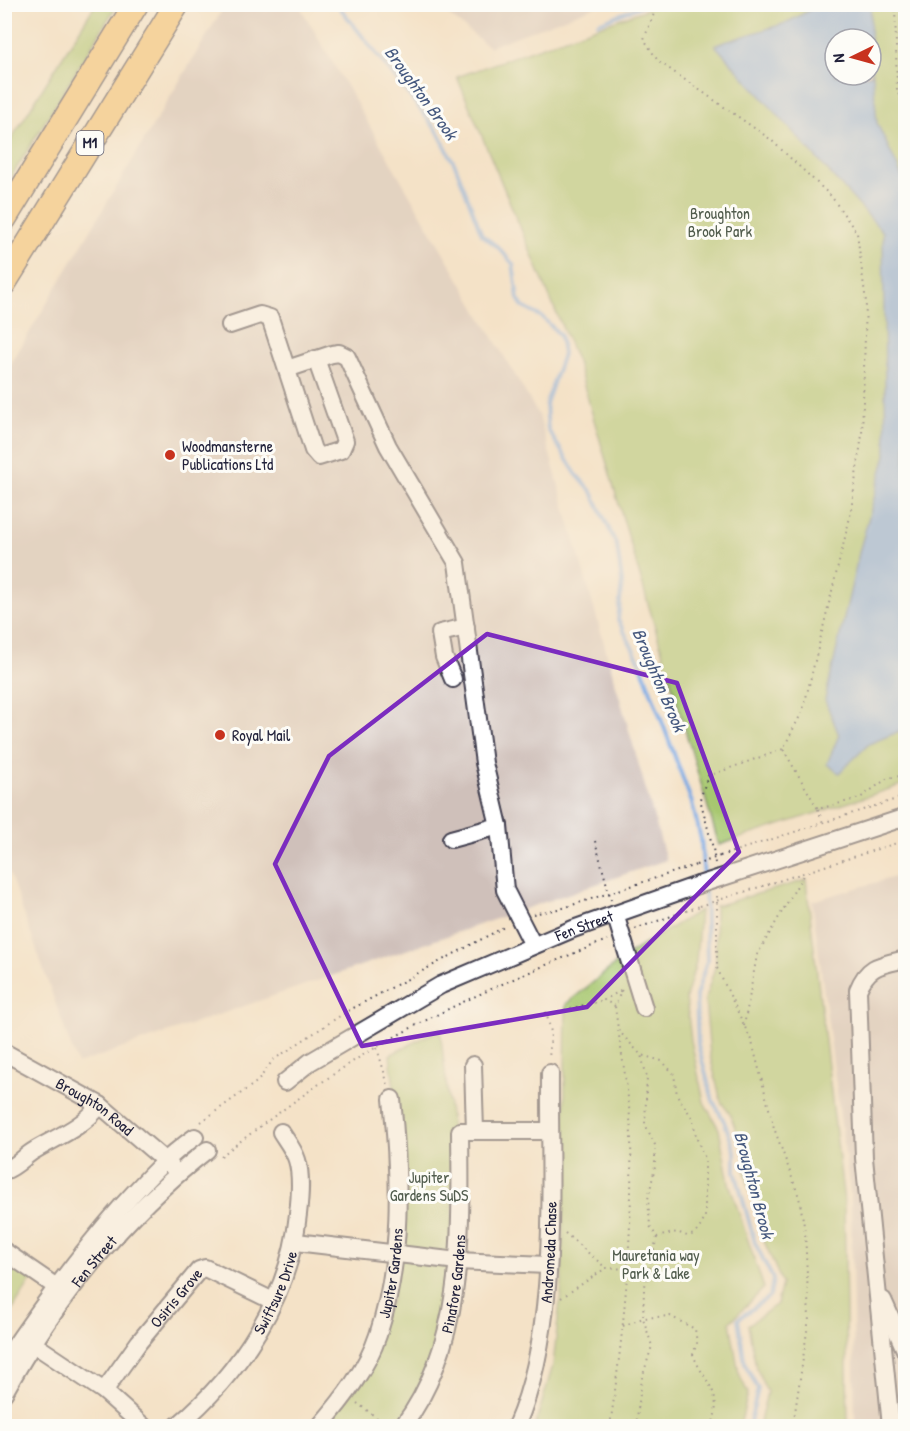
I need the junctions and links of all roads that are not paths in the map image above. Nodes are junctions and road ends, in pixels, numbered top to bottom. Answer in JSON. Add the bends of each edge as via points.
{"nodes":[{"id":1,"x":136,"y":4,"type":"edge"},
{"id":2,"x":177,"y":4,"type":"edge"},
{"id":3,"x":4,"y":219,"type":"edge"},
{"id":4,"x":4,"y":283,"type":"edge"},
{"id":5,"x":230,"y":325,"type":"dead end"},
{"id":6,"x":316,"y":359,"type":"junction"},
{"id":7,"x":287,"y":369,"type":"junction"},
{"id":8,"x":466,"y":627,"type":"junction"},
{"id":9,"x":453,"y":679,"type":"dead end"},
{"id":10,"x":906,"y":817,"type":"edge"},
{"id":11,"x":499,"y":826,"type":"junction"},
{"id":12,"x":451,"y":839,"type":"dead end"},
{"id":13,"x":615,"y":914,"type":"junction"},
{"id":14,"x":533,"y":945,"type":"junction"},
{"id":15,"x":906,"y":958,"type":"edge"},
{"id":16,"x":644,"y":1008,"type":"dead end"},
{"id":17,"x":4,"y":1052,"type":"edge"},
{"id":18,"x":473,"y":1065,"type":"dead end"},
{"id":19,"x":550,"y":1073,"type":"road end"},
{"id":20,"x":285,"y":1082,"type":"dead end"},
{"id":21,"x":392,"y":1099,"type":"road end"},
{"id":22,"x":100,"y":1105,"type":"junction"},
{"id":23,"x":467,"y":1131,"type":"junction"},
{"id":24,"x":549,"y":1131,"type":"junction"},
{"id":25,"x":281,"y":1132,"type":"dead end"},
{"id":26,"x":194,"y":1137,"type":"road end"},
{"id":27,"x":213,"y":1154,"type":"road end"},
{"id":28,"x":164,"y":1159,"type":"junction"},
{"id":29,"x":4,"y":1171,"type":"edge"},
{"id":30,"x":178,"y":1173,"type":"junction"},
{"id":31,"x":296,"y":1242,"type":"junction"},
{"id":32,"x":4,"y":1251,"type":"edge"},
{"id":33,"x":396,"y":1255,"type":"junction"},
{"id":34,"x":458,"y":1261,"type":"junction"},
{"id":35,"x":547,"y":1265,"type":"junction"},
{"id":36,"x":55,"y":1286,"type":"junction"},
{"id":37,"x":877,"y":1286,"type":"junction"},
{"id":38,"x":273,"y":1301,"type":"junction"},
{"id":39,"x":35,"y":1345,"type":"junction"},
{"id":40,"x":906,"y":1352,"type":"edge"},
{"id":41,"x":4,"y":1362,"type":"edge"},
{"id":42,"x":104,"y":1391,"type":"junction"},
{"id":43,"x":9,"y":1396,"type":"edge"},
{"id":44,"x":143,"y":1426,"type":"edge"},
{"id":45,"x":177,"y":1426,"type":"edge"},
{"id":46,"x":320,"y":1426,"type":"edge"},
{"id":47,"x":403,"y":1426,"type":"edge"},
{"id":48,"x":516,"y":1426,"type":"edge"},
{"id":49,"x":891,"y":1426,"type":"edge"}],
"edges":[{"from":1,"to":3,"type":"highway","number":"M1"},
{"from":2,"to":4,"type":"highway","number":"M1"},
{"from":5,"to":7,"type":"street","via":[[267,315]]},
{"from":6,"to":7,"type":"street"},
{"from":6,"to":7,"type":"street","via":[[345,441],[341,450],[316,456]]},
{"from":6,"to":8,"type":"street","via":[[339,352],[350,360],[388,446],[457,563]]},
{"from":8,"to":9,"type":"street","via":[[440,633]]},
{"from":8,"to":11,"type":"street","via":[[484,764]]},
{"from":10,"to":13,"type":"street","name":"Fen Street","bridge":true},
{"from":11,"to":12,"type":"street"},
{"from":11,"to":14,"type":"street","via":[[505,890]]},
{"from":13,"to":14,"type":"street","name":"Fen Street"},
{"from":13,"to":16,"type":"street"},
{"from":14,"to":20,"type":"street","name":"Fen Street","via":[[441,985],[310,1062]]},
{"from":15,"to":37,"type":"street","via":[[877,966],[865,974],[858,990],[864,1158]]},
{"from":17,"to":22,"type":"street","name":"Broughton Road"},
{"from":18,"to":23,"type":"street","name":"Pinafore Gardens"},
{"from":19,"to":24,"type":"street","name":"Andromeda Chase"},
{"from":21,"to":33,"type":"street","name":"Jupiter Gardens"},
{"from":22,"to":28,"type":"street","name":"Broughton Road"},
{"from":22,"to":29,"type":"street","via":[[90,1119]]},
{"from":23,"to":24,"type":"street"},
{"from":23,"to":34,"type":"street","name":"Pinafore Gardens"},
{"from":24,"to":35,"type":"street","name":"Andromeda Chase"},
{"from":25,"to":31,"type":"street","name":"Swiftsure Drive","via":[[297,1160],[301,1194]]},
{"from":26,"to":28,"type":"street","name":"Fen Street"},
{"from":27,"to":30,"type":"street","name":"Fen Street"},
{"from":28,"to":30,"type":"street","name":"Broughton Road"},
{"from":28,"to":36,"type":"street","name":"Fen Street"},
{"from":30,"to":39,"type":"street","name":"Fen Street","via":[[106,1246]]},
{"from":31,"to":33,"type":"street"},
{"from":31,"to":38,"type":"street","name":"Swiftsure Drive"},
{"from":32,"to":36,"type":"street"},
{"from":33,"to":34,"type":"street"},
{"from":33,"to":46,"type":"street","name":"Jupiter Gardens","via":[[378,1336],[350,1389]]},
{"from":34,"to":35,"type":"street"},
{"from":34,"to":47,"type":"street","name":"Pinafore Gardens","via":[[437,1366]]},
{"from":35,"to":48,"type":"street","name":"Andromeda Chase","via":[[534,1378]]},
{"from":36,"to":41,"type":"street","name":"Fen Street"},
{"from":37,"to":40,"type":"street"},
{"from":37,"to":49,"type":"street"},
{"from":38,"to":42,"type":"street","name":"Osiris Grove","via":[[205,1268],[198,1270]]},
{"from":38,"to":45,"type":"street","name":"Swiftsure Drive","via":[[236,1365]]},
{"from":39,"to":42,"type":"street"},
{"from":39,"to":43,"type":"street","name":"Fen Street"},
{"from":42,"to":44,"type":"street"}]}
